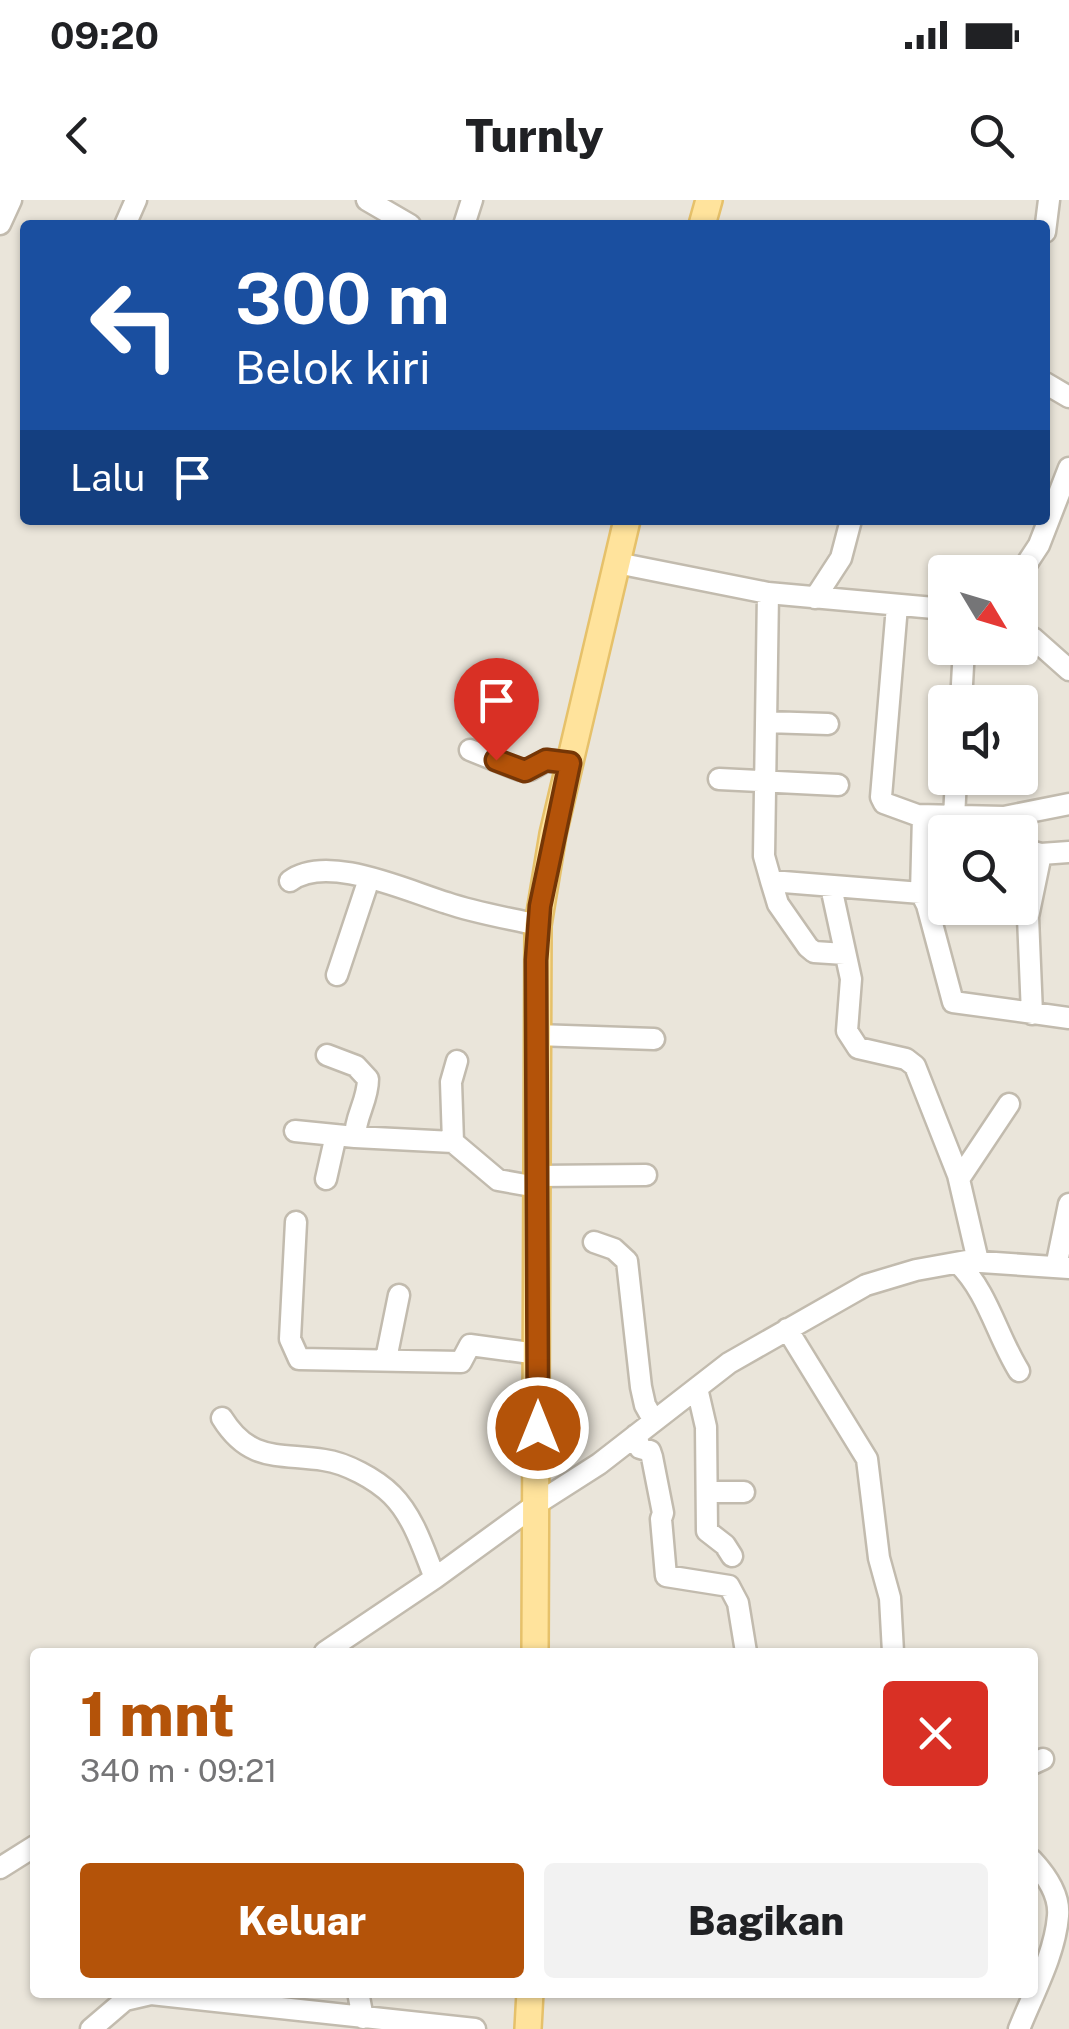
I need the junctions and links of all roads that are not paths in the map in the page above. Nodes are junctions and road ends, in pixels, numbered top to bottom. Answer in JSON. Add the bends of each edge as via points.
{"nodes":[{"id":1,"x":11,"y":200,"type":"edge"},
{"id":2,"x":367,"y":200,"type":"edge"},
{"id":3,"x":401,"y":220,"type":"edge"},
{"id":4,"x":0,"y":224,"type":"edge"},
{"id":5,"x":1069,"y":468,"type":"edge"},
{"id":6,"x":1050,"y":517,"type":"edge"},
{"id":7,"x":626,"y":525,"type":"edge"},
{"id":8,"x":850,"y":525,"type":"edge"},
{"id":9,"x":1047,"y":525,"type":"edge"},
{"id":10,"x":1033,"y":555,"type":"edge"},
{"id":11,"x":616,"y":563,"type":"junction"},
{"id":12,"x":768,"y":593,"type":"junction"},
{"id":13,"x":816,"y":598,"type":"junction"},
{"id":14,"x":897,"y":606,"type":"junction"},
{"id":15,"x":928,"y":608,"type":"edge"},
{"id":16,"x":1038,"y":642,"type":"edge"},
{"id":17,"x":1069,"y":670,"type":"edge"},
{"id":18,"x":766,"y":722,"type":"junction"},
{"id":19,"x":828,"y":724,"type":"dead end"},
{"id":20,"x":470,"y":750,"type":"dead end"},
{"id":21,"x":570,"y":763,"type":"junction"},
{"id":22,"x":719,"y":779,"type":"dead end"},
{"id":23,"x":765,"y":779,"type":"junction"},
{"id":24,"x":838,"y":784,"type":"dead end"},
{"id":25,"x":1069,"y":804,"type":"edge"},
{"id":26,"x":1036,"y":815,"type":"edge"},
{"id":27,"x":922,"y":816,"type":"junction"},
{"id":28,"x":928,"y":816,"type":"edge"},
{"id":29,"x":1038,"y":851,"type":"edge"},
{"id":30,"x":1069,"y":852,"type":"edge"},
{"id":31,"x":369,"y":878,"type":"junction"},
{"id":32,"x":771,"y":880,"type":"junction"},
{"id":33,"x":290,"y":882,"type":"dead end"},
{"id":34,"x":831,"y":887,"type":"junction"},
{"id":35,"x":921,"y":893,"type":"junction"},
{"id":36,"x":538,"y":924,"type":"junction"},
{"id":37,"x":1028,"y":925,"type":"edge"},
{"id":38,"x":844,"y":954,"type":"junction"},
{"id":39,"x":337,"y":976,"type":"dead end"},
{"id":40,"x":1032,"y":1014,"type":"junction"},
{"id":41,"x":1069,"y":1018,"type":"edge"},
{"id":42,"x":536,"y":1035,"type":"junction"},
{"id":43,"x":654,"y":1038,"type":"dead end"},
{"id":44,"x":327,"y":1055,"type":"dead end"},
{"id":45,"x":457,"y":1061,"type":"dead end"},
{"id":46,"x":1009,"y":1104,"type":"dead end"},
{"id":47,"x":295,"y":1131,"type":"dead end"},
{"id":48,"x":345,"y":1136,"type":"junction"},
{"id":49,"x":453,"y":1142,"type":"junction"},
{"id":50,"x":646,"y":1175,"type":"dead end"},
{"id":51,"x":326,"y":1179,"type":"dead end"},
{"id":52,"x":959,"y":1180,"type":"junction"},
{"id":53,"x":538,"y":1182,"type":"junction"},
{"id":54,"x":1069,"y":1204,"type":"edge"},
{"id":55,"x":296,"y":1222,"type":"dead end"},
{"id":56,"x":594,"y":1242,"type":"dead end"},
{"id":57,"x":968,"y":1262,"type":"junction"},
{"id":58,"x":1062,"y":1267,"type":"edge"},
{"id":59,"x":399,"y":1295,"type":"dead end"},
{"id":60,"x":786,"y":1329,"type":"junction"},
{"id":61,"x":538,"y":1354,"type":"junction"},
{"id":62,"x":386,"y":1360,"type":"junction"},
{"id":63,"x":1019,"y":1371,"type":"dead end"},
{"id":64,"x":697,"y":1388,"type":"junction"},
{"id":65,"x":222,"y":1418,"type":"dead end"},
{"id":66,"x":654,"y":1421,"type":"junction"},
{"id":67,"x":636,"y":1435,"type":"junction"},
{"id":68,"x":707,"y":1492,"type":"junction"},
{"id":69,"x":744,"y":1492,"type":"dead end"},
{"id":70,"x":538,"y":1502,"type":"junction"},
{"id":71,"x":732,"y":1556,"type":"dead end"},
{"id":72,"x":436,"y":1578,"type":"junction"},
{"id":73,"x":330,"y":1648,"type":"edge"},
{"id":74,"x":535,"y":1648,"type":"edge"},
{"id":75,"x":745,"y":1648,"type":"edge"},
{"id":76,"x":893,"y":1648,"type":"edge"},
{"id":77,"x":30,"y":1849,"type":"edge"},
{"id":78,"x":1038,"y":1866,"type":"edge"},
{"id":79,"x":0,"y":1868,"type":"edge"},
{"id":80,"x":1038,"y":1979,"type":"edge"},
{"id":81,"x":134,"y":1998,"type":"edge"},
{"id":82,"x":186,"y":1998,"type":"edge"},
{"id":83,"x":359,"y":1998,"type":"edge"},
{"id":84,"x":530,"y":1998,"type":"edge"},
{"id":85,"x":1031,"y":1998,"type":"edge"},
{"id":86,"x":363,"y":2018,"type":"junction"},
{"id":87,"x":90,"y":2029,"type":"edge"},
{"id":88,"x":474,"y":2029,"type":"edge"},
{"id":89,"x":528,"y":2029,"type":"edge"},
{"id":90,"x":1019,"y":2029,"type":"edge"}],
"edges":[{"from":1,"to":4,"type":"street"},
{"from":2,"to":3,"type":"street"},
{"from":5,"to":6,"type":"street"},
{"from":7,"to":11,"type":"main road"},
{"from":8,"to":13,"type":"street","via":[[841,558]]},
{"from":9,"to":10,"type":"street"},
{"from":11,"to":12,"type":"street"},
{"from":11,"to":21,"type":"main road"},
{"from":12,"to":13,"type":"street"},
{"from":12,"to":18,"type":"street"},
{"from":13,"to":14,"type":"street"},
{"from":14,"to":15,"type":"street"},
{"from":14,"to":27,"type":"street","via":[[881,797]]},
{"from":16,"to":17,"type":"street"},
{"from":18,"to":19,"type":"street"},
{"from":18,"to":23,"type":"street"},
{"from":20,"to":21,"type":"street","via":[[520,770],[546,760]]},
{"from":21,"to":36,"type":"main road"},
{"from":22,"to":23,"type":"street"},
{"from":23,"to":24,"type":"street"},
{"from":23,"to":32,"type":"street","via":[[764,856]]},
{"from":25,"to":26,"type":"street"},
{"from":27,"to":28,"type":"street"},
{"from":27,"to":35,"type":"street"},
{"from":29,"to":30,"type":"street"},
{"from":31,"to":33,"type":"street","via":[[316,870]]},
{"from":31,"to":36,"type":"street"},
{"from":31,"to":39,"type":"street"},
{"from":32,"to":34,"type":"street"},
{"from":32,"to":38,"type":"street","via":[[778,904],[808,947]]},
{"from":34,"to":35,"type":"street"},
{"from":34,"to":38,"type":"street"},
{"from":35,"to":40,"type":"street","via":[[953,1002]]},
{"from":36,"to":42,"type":"main road"},
{"from":37,"to":40,"type":"street"},
{"from":38,"to":52,"type":"street","via":[[851,979],[847,1031],[858,1048],[915,1066]]},
{"from":40,"to":41,"type":"street"},
{"from":42,"to":43,"type":"street"},
{"from":42,"to":53,"type":"main road"},
{"from":44,"to":48,"type":"street","via":[[356,1066],[368,1079],[367,1099]]},
{"from":45,"to":49,"type":"street","via":[[450,1082]]},
{"from":46,"to":52,"type":"street"},
{"from":47,"to":48,"type":"street"},
{"from":48,"to":49,"type":"street"},
{"from":48,"to":51,"type":"street"},
{"from":49,"to":53,"type":"street","via":[[498,1180]]},
{"from":50,"to":53,"type":"street"},
{"from":52,"to":57,"type":"street"},
{"from":53,"to":61,"type":"main road"},
{"from":54,"to":58,"type":"street"},
{"from":55,"to":62,"type":"street","via":[[290,1339],[296,1356]]},
{"from":56,"to":66,"type":"street","via":[[627,1261],[645,1405]]},
{"from":57,"to":58,"type":"street"},
{"from":57,"to":60,"type":"street","via":[[866,1285]]},
{"from":57,"to":63,"type":"street"},
{"from":59,"to":62,"type":"street"},
{"from":60,"to":64,"type":"street"},
{"from":60,"to":76,"type":"street","via":[[867,1459]]},
{"from":61,"to":62,"type":"street","via":[[470,1344],[463,1362]]},
{"from":61,"to":70,"type":"main road"},
{"from":64,"to":66,"type":"street"},
{"from":64,"to":68,"type":"street","via":[[706,1427]]},
{"from":65,"to":72,"type":"street","via":[[249,1448],[348,1467],[389,1492],[414,1526]]},
{"from":66,"to":67,"type":"street"},
{"from":67,"to":70,"type":"street"},
{"from":67,"to":75,"type":"street","via":[[640,1448],[650,1451],[664,1513],[666,1576],[729,1586]]},
{"from":68,"to":69,"type":"street"},
{"from":68,"to":71,"type":"street","via":[[707,1532]]},
{"from":70,"to":72,"type":"street"},
{"from":70,"to":74,"type":"main road"},
{"from":72,"to":73,"type":"street"},
{"from":77,"to":79,"type":"street"},
{"from":78,"to":80,"type":"street","via":[[1056,1896],[1058,1916]]},
{"from":81,"to":87,"type":"street"},
{"from":82,"to":86,"type":"street"},
{"from":83,"to":86,"type":"street"},
{"from":84,"to":89,"type":"main road"},
{"from":85,"to":90,"type":"street"},
{"from":86,"to":88,"type":"street"}]}
